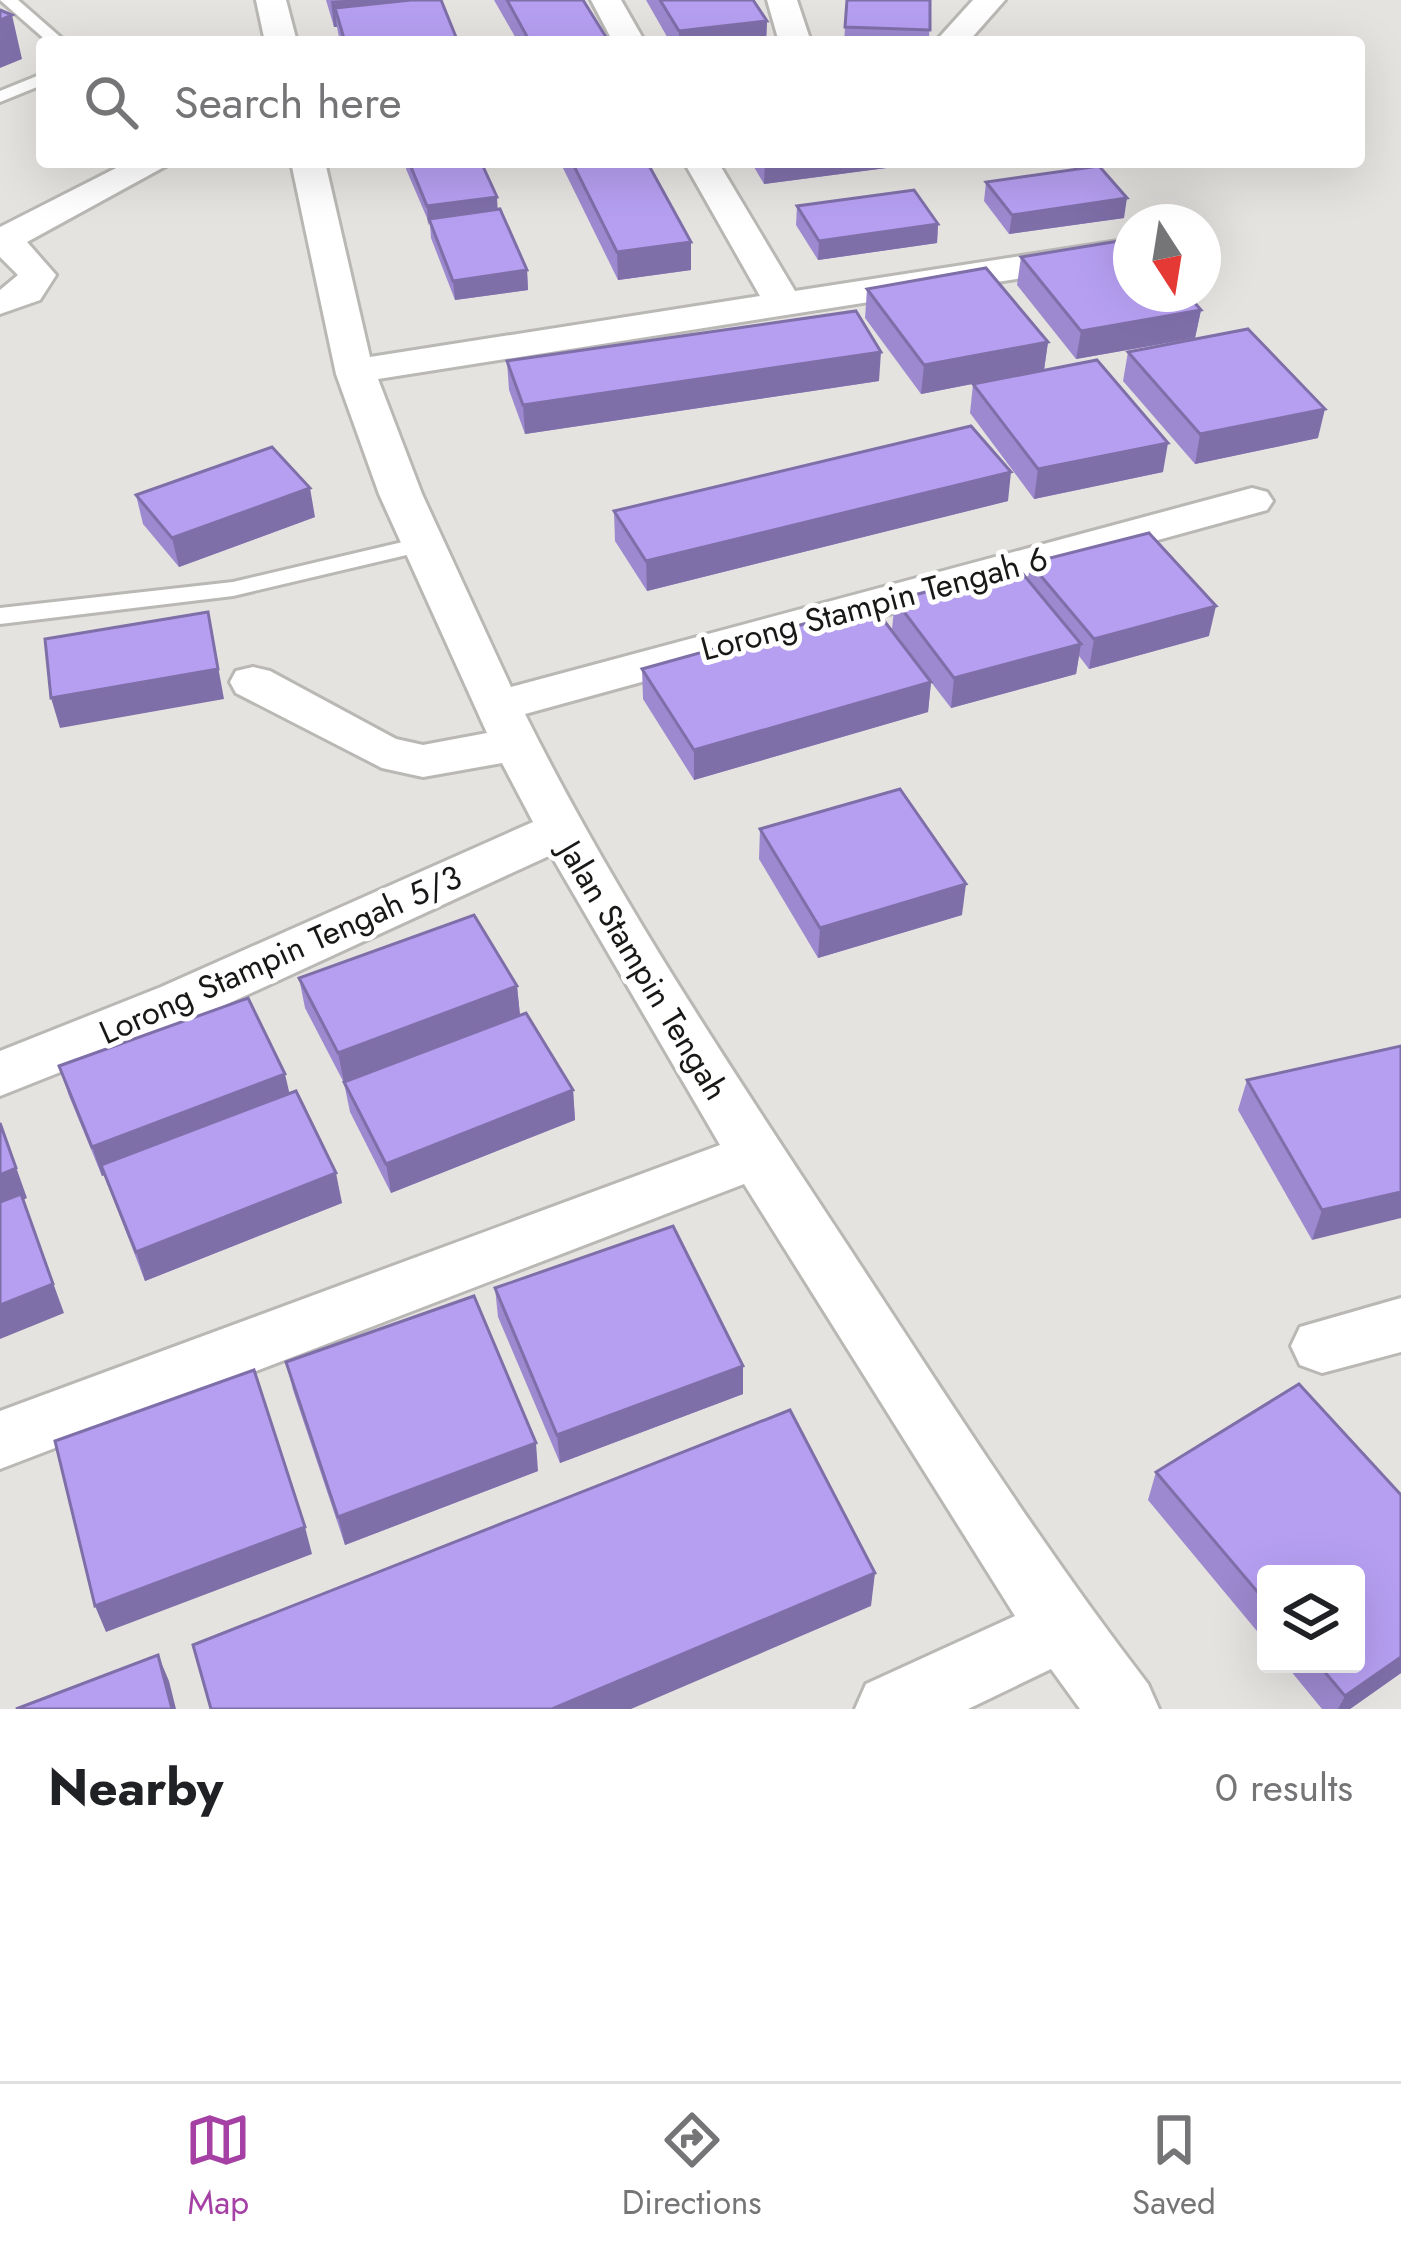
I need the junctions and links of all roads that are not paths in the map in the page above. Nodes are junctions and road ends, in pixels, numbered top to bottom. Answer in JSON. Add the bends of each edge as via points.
{"nodes":[{"id":1,"x":271,"y":0,"type":"edge"},
{"id":2,"x":606,"y":0,"type":"edge"},
{"id":3,"x":782,"y":0,"type":"edge"},
{"id":4,"x":990,"y":0,"type":"edge"},
{"id":5,"x":6,"y":4,"type":"edge"},
{"id":6,"x":50,"y":36,"type":"edge"},
{"id":7,"x":279,"y":36,"type":"edge"},
{"id":8,"x":626,"y":36,"type":"edge"},
{"id":9,"x":794,"y":36,"type":"edge"},
{"id":10,"x":957,"y":36,"type":"edge"},
{"id":11,"x":36,"y":82,"type":"edge"},
{"id":12,"x":0,"y":97,"type":"edge"},
{"id":13,"x":143,"y":168,"type":"edge"},
{"id":14,"x":309,"y":168,"type":"edge"},
{"id":15,"x":704,"y":168,"type":"edge"},
{"id":16,"x":1,"y":243,"type":"edge"},
{"id":17,"x":1113,"y":253,"type":"edge"},
{"id":18,"x":0,"y":303,"type":"edge"},
{"id":19,"x":785,"y":307,"type":"junction"},
{"id":20,"x":355,"y":371,"type":"junction"},
{"id":21,"x":1252,"y":501,"type":"dead end"},
{"id":22,"x":424,"y":544,"type":"junction"},
{"id":23,"x":0,"y":616,"type":"edge"},
{"id":24,"x":253,"y":682,"type":"dead end"},
{"id":25,"x":507,"y":725,"type":"junction"},
{"id":26,"x":559,"y":831,"type":"junction"},
{"id":27,"x":0,"y":1074,"type":"edge"},
{"id":28,"x":757,"y":1155,"type":"junction"},
{"id":29,"x":1401,"y":1325,"type":"edge"},
{"id":30,"x":1322,"y":1346,"type":"dead end"},
{"id":31,"x":0,"y":1440,"type":"edge"},
{"id":32,"x":1061,"y":1629,"type":"junction"},
{"id":33,"x":891,"y":1709,"type":"edge"},
{"id":34,"x":1123,"y":1709,"type":"edge"}],
"edges":[{"from":1,"to":7,"type":"street"},
{"from":2,"to":8,"type":"street"},
{"from":3,"to":9,"type":"street"},
{"from":4,"to":10,"type":"street"},
{"from":5,"to":6,"type":"lane"},
{"from":11,"to":12,"type":"lane"},
{"from":13,"to":16,"type":"street"},
{"from":14,"to":20,"type":"street","name":"Jalan Stampin Tengah"},
{"from":15,"to":19,"type":"street"},
{"from":16,"to":18,"type":"street","via":[[37,274],[28,292]]},
{"from":17,"to":19,"type":"street"},
{"from":19,"to":20,"type":"street"},
{"from":20,"to":22,"type":"street","name":"Jalan Stampin Tengah"},
{"from":21,"to":25,"type":"street","name":"Lorong Stampin Tengah 6"},
{"from":22,"to":23,"type":"lane","via":[[233,589]]},
{"from":22,"to":25,"type":"street","name":"Jalan Stampin Tengah"},
{"from":24,"to":25,"type":"street","name":"Lorong Stampin Tengah 6","via":[[382,752],[423,760]]},
{"from":25,"to":26,"type":"street","name":"Jalan Stampin Tengah"},
{"from":26,"to":27,"type":"street","name":"Lorong Stampin Tengah 5/3"},
{"from":26,"to":28,"type":"street","name":"Jalan Stampin Tengah"},
{"from":28,"to":31,"type":"street"},
{"from":28,"to":32,"type":"street","name":"Jalan Stampin Tengah"},
{"from":29,"to":30,"type":"street"},
{"from":32,"to":33,"type":"street"},
{"from":32,"to":34,"type":"street","name":"Jalan Stampin Tengah"}]}
